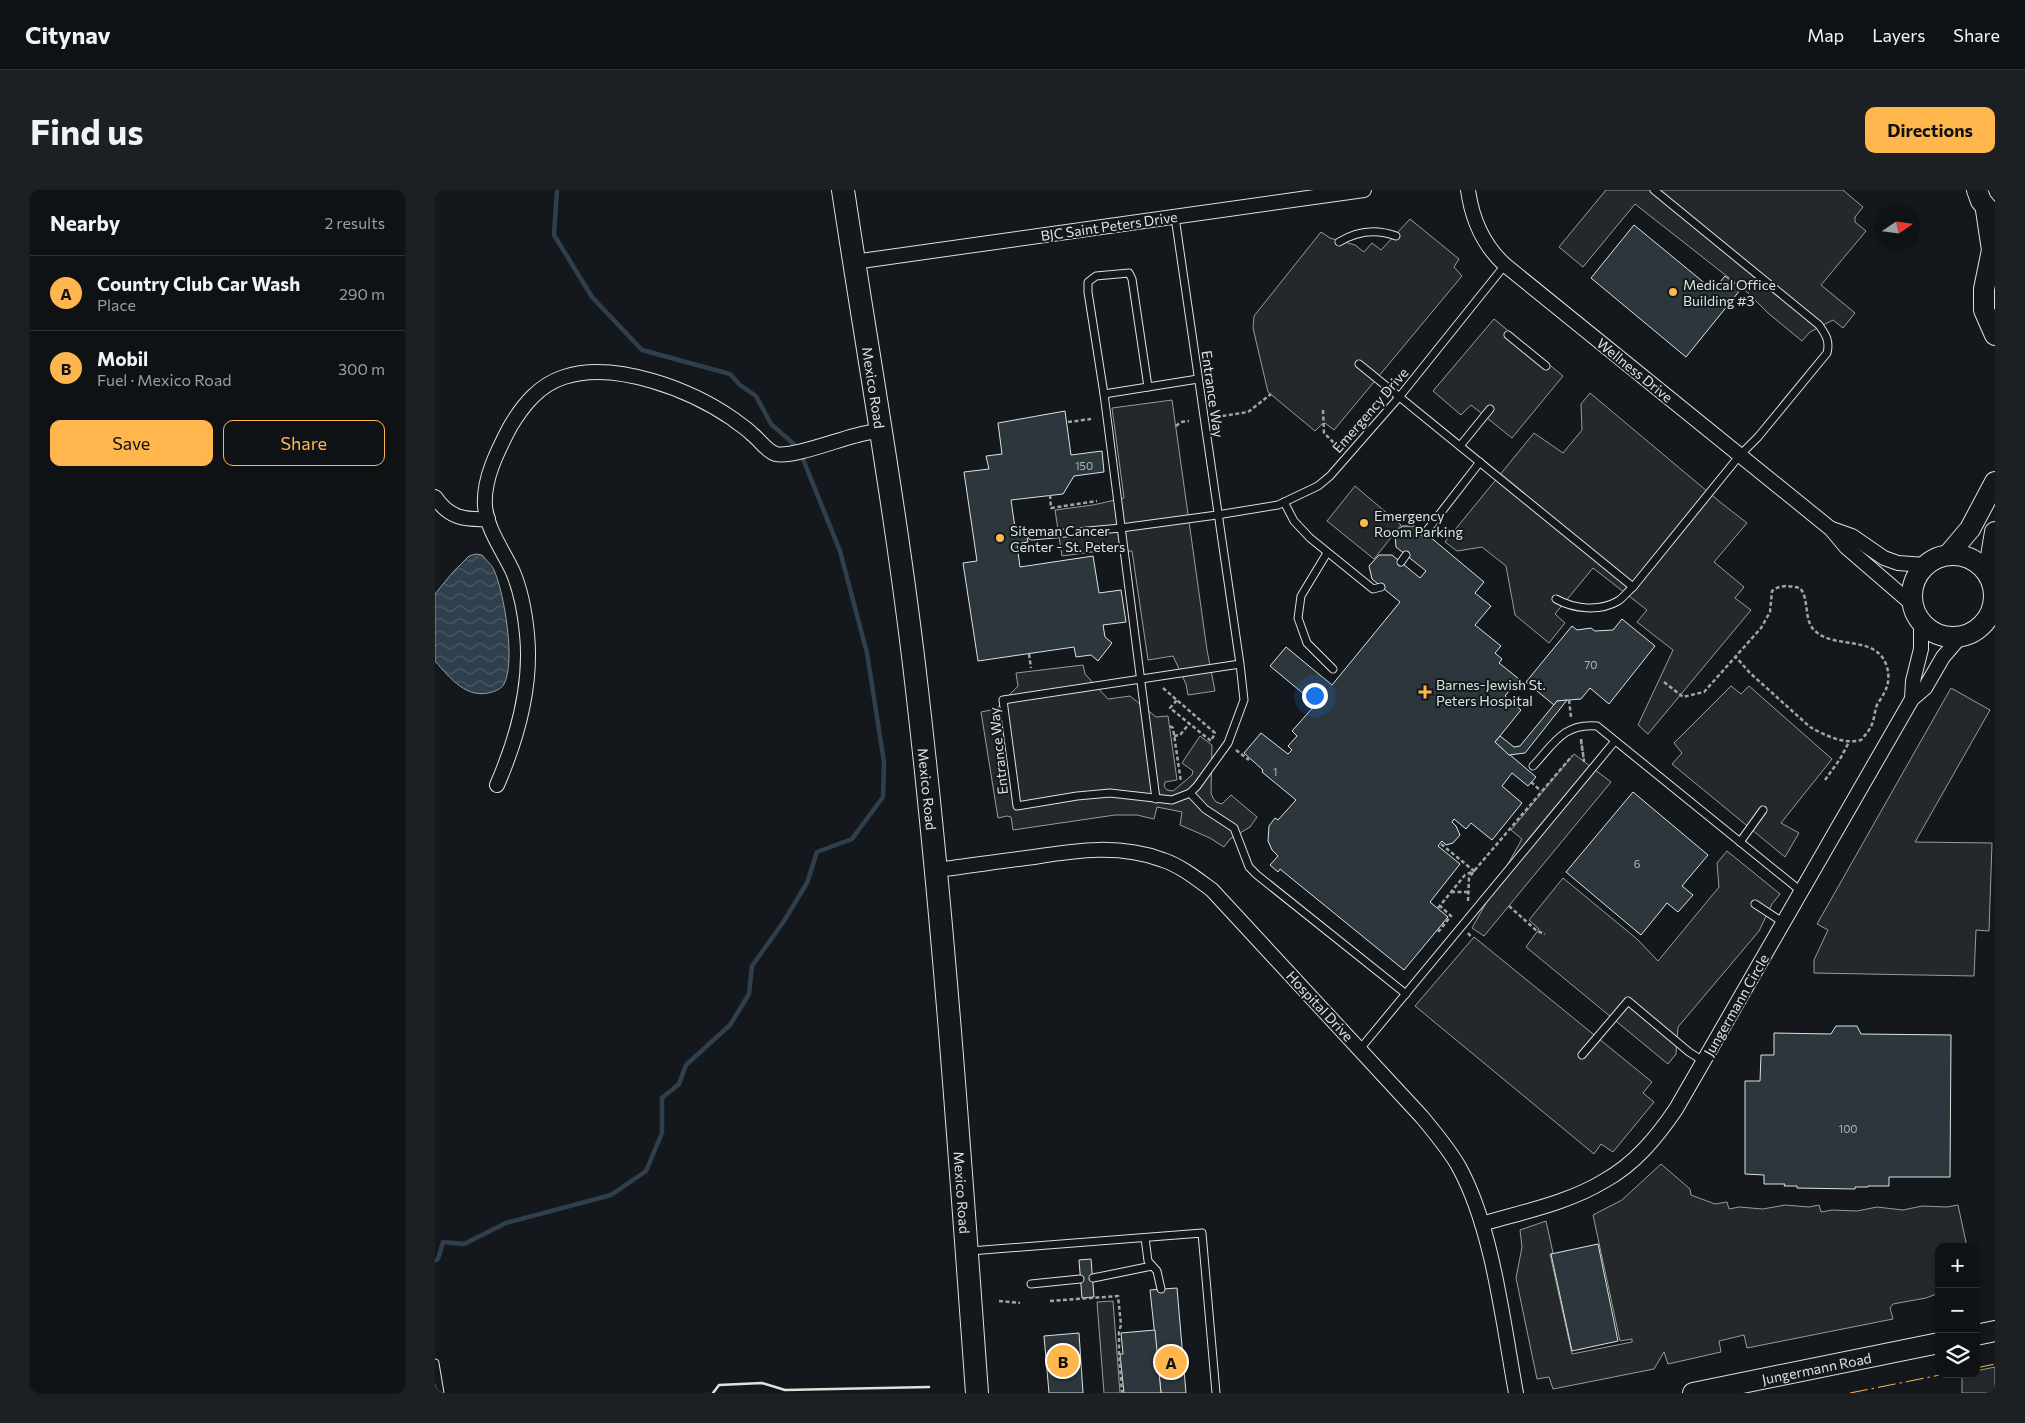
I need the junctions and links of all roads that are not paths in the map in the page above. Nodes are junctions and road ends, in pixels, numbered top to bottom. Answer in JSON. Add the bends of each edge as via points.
{"nodes":[{"id":1,"x":843,"y":190,"type":"edge"},
{"id":2,"x":1364,"y":190,"type":"edge"},
{"id":3,"x":1467,"y":190,"type":"edge"},
{"id":4,"x":1654,"y":190,"type":"edge"},
{"id":5,"x":1982,"y":201,"type":"edge"},
{"id":6,"x":1175,"y":216,"type":"junction"},
{"id":7,"x":1396,"y":236,"type":"dead end"},
{"id":8,"x":1339,"y":242,"type":"dead end"},
{"id":9,"x":854,"y":262,"type":"junction"},
{"id":10,"x":1505,"y":265,"type":"junction"},
{"id":11,"x":1508,"y":335,"type":"dead end"},
{"id":12,"x":1995,"y":335,"type":"edge"},
{"id":13,"x":1359,"y":364,"type":"dead end"},
{"id":14,"x":1546,"y":366,"type":"dead end"},
{"id":15,"x":1198,"y":379,"type":"junction"},
{"id":16,"x":1148,"y":387,"type":"junction"},
{"id":17,"x":1104,"y":394,"type":"junction"},
{"id":18,"x":1399,"y":396,"type":"junction"},
{"id":19,"x":1490,"y":409,"type":"dead end"},
{"id":20,"x":881,"y":430,"type":"junction"},
{"id":21,"x":1461,"y":446,"type":"junction"},
{"id":22,"x":1739,"y":455,"type":"junction"},
{"id":23,"x":1481,"y":462,"type":"junction"},
{"id":24,"x":1995,"y":482,"type":"edge"},
{"id":25,"x":435,"y":497,"type":"edge"},
{"id":26,"x":1284,"y":502,"type":"junction"},
{"id":27,"x":1217,"y":515,"type":"junction"},
{"id":28,"x":488,"y":519,"type":"junction"},
{"id":29,"x":1121,"y":528,"type":"junction"},
{"id":30,"x":1831,"y":529,"type":"junction"},
{"id":31,"x":1995,"y":532,"type":"edge"},
{"id":32,"x":1425,"y":533,"type":"dead end"},
{"id":33,"x":1031,"y":536,"type":"dead end"},
{"id":34,"x":1327,"y":553,"type":"junction"},
{"id":35,"x":1407,"y":555,"type":"dead end"},
{"id":36,"x":1948,"y":555,"type":"junction"},
{"id":37,"x":1401,"y":562,"type":"dead end"},
{"id":38,"x":1925,"y":565,"type":"junction"},
{"id":39,"x":1988,"y":574,"type":"junction"},
{"id":40,"x":1381,"y":587,"type":"dead end"},
{"id":41,"x":1633,"y":587,"type":"junction"},
{"id":42,"x":1994,"y":597,"type":"edge"},
{"id":43,"x":1556,"y":599,"type":"dead end"},
{"id":44,"x":1916,"y":613,"type":"junction"},
{"id":45,"x":1987,"y":626,"type":"edge"},
{"id":46,"x":1961,"y":636,"type":"junction"},
{"id":47,"x":1240,"y":664,"type":"junction"},
{"id":48,"x":1333,"y":669,"type":"dead end"},
{"id":49,"x":1141,"y":680,"type":"junction"},
{"id":50,"x":1912,"y":699,"type":"junction"},
{"id":51,"x":1615,"y":741,"type":"junction"},
{"id":52,"x":1533,"y":766,"type":"dead end"},
{"id":53,"x":497,"y":785,"type":"dead end"},
{"id":54,"x":1190,"y":793,"type":"junction"},
{"id":55,"x":1156,"y":799,"type":"junction"},
{"id":56,"x":1763,"y":810,"type":"dead end"},
{"id":57,"x":1740,"y":842,"type":"junction"},
{"id":58,"x":935,"y":870,"type":"junction"},
{"id":59,"x":1802,"y":892,"type":"junction"},
{"id":60,"x":1755,"y":904,"type":"dead end"},
{"id":61,"x":1784,"y":923,"type":"junction"},
{"id":62,"x":1406,"y":994,"type":"junction"},
{"id":63,"x":1360,"y":1049,"type":"junction"},
{"id":64,"x":1582,"y":1056,"type":"dead end"},
{"id":65,"x":1703,"y":1061,"type":"junction"},
{"id":66,"x":1482,"y":1224,"type":"junction"},
{"id":67,"x":1145,"y":1238,"type":"junction"},
{"id":68,"x":967,"y":1252,"type":"junction"},
{"id":69,"x":1152,"y":1266,"type":"junction"},
{"id":70,"x":1093,"y":1278,"type":"dead end"},
{"id":71,"x":1080,"y":1279,"type":"dead end"},
{"id":72,"x":1031,"y":1284,"type":"dead end"},
{"id":73,"x":1161,"y":1290,"type":"dead end"},
{"id":74,"x":1995,"y":1331,"type":"edge"},
{"id":75,"x":1980,"y":1334,"type":"edge"},
{"id":76,"x":1935,"y":1344,"type":"edge"},
{"id":77,"x":435,"y":1363,"type":"edge"},
{"id":78,"x":440,"y":1393,"type":"edge"},
{"id":79,"x":977,"y":1393,"type":"edge"},
{"id":80,"x":1215,"y":1393,"type":"edge"},
{"id":81,"x":1516,"y":1393,"type":"edge"},
{"id":82,"x":1693,"y":1393,"type":"edge"}],
"edges":[{"from":1,"to":9,"type":"main road","name":"Mexico Road"},
{"from":2,"to":6,"type":"street","name":"BJC Saint Peters Drive"},
{"from":3,"to":10,"type":"street","name":"Wellness Drive","via":[[1480,232],[1491,252]]},
{"from":4,"to":22,"type":"lane","via":[[1819,325],[1827,336],[1827,353],[1758,437]]},
{"from":5,"to":12,"type":"street","via":[[1992,250],[1984,290],[1984,310]]},
{"from":6,"to":9,"type":"street","name":"BJC Saint Peters Drive"},
{"from":6,"to":15,"type":"lane","name":"Entrance Way"},
{"from":7,"to":8,"type":"lane","via":[[1373,231]]},
{"from":9,"to":20,"type":"main road","name":"Mexico Road"},
{"from":10,"to":18,"type":"lane","name":"Emergency Drive"},
{"from":10,"to":22,"type":"street","name":"Wellness Drive"},
{"from":11,"to":14,"type":"lane"},
{"from":13,"to":18,"type":"lane"},
{"from":15,"to":16,"type":"lane"},
{"from":15,"to":27,"type":"lane","name":"Entrance Way"},
{"from":16,"to":17,"type":"lane"},
{"from":16,"to":17,"type":"lane","via":[[1132,279],[1129,273],[1097,276],[1088,282],[1088,292]]},
{"from":17,"to":29,"type":"lane"},
{"from":18,"to":21,"type":"lane"},
{"from":18,"to":26,"type":"lane","name":"Emergency Drive","via":[[1330,476],[1318,486]]},
{"from":19,"to":21,"type":"lane"},
{"from":20,"to":28,"type":"street","via":[[794,453],[778,454],[768,450],[751,432],[714,407],[654,381],[610,372],[571,374],[543,386],[517,415],[493,464],[485,493]]},
{"from":20,"to":58,"type":"main road","name":"Mexico Road","via":[[917,688]]},
{"from":21,"to":23,"type":"lane"},
{"from":22,"to":30,"type":"street","name":"Wellness Drive"},
{"from":22,"to":41,"type":"lane"},
{"from":23,"to":32,"type":"lane"},
{"from":23,"to":41,"type":"lane"},
{"from":24,"to":36,"type":"street","via":[[1971,529]]},
{"from":25,"to":28,"type":"street","via":[[453,514],[468,520]]},
{"from":26,"to":27,"type":"lane","name":"Emergency Drive"},
{"from":26,"to":34,"type":"lane","via":[[1309,538]]},
{"from":27,"to":29,"type":"lane","name":"Emergency Drive"},
{"from":27,"to":47,"type":"lane","name":"Entrance Way"},
{"from":28,"to":53,"type":"street","via":[[519,590],[525,612],[528,658],[525,692],[510,755]]},
{"from":29,"to":33,"type":"lane","name":"Emergency Drive"},
{"from":29,"to":49,"type":"lane"},
{"from":30,"to":38,"type":"street","name":"Wellness Drive","via":[[1853,536],[1884,558],[1898,563]]},
{"from":30,"to":44,"type":"street","name":"Wellness Drive"},
{"from":31,"to":39,"type":"street"},
{"from":34,"to":40,"type":"lane","via":[[1373,589]]},
{"from":34,"to":48,"type":"lane","via":[[1301,596],[1298,618],[1307,643]]},
{"from":35,"to":37,"type":"lane"},
{"from":36,"to":38,"type":"street"},
{"from":36,"to":39,"type":"street","via":[[1970,558]]},
{"from":38,"to":44,"type":"street","via":[[1913,584]]},
{"from":39,"to":42,"type":"street"},
{"from":41,"to":43,"type":"lane","via":[[1619,601],[1605,606],[1568,606]]},
{"from":42,"to":45,"type":"street"},
{"from":44,"to":46,"type":"street","via":[[1936,634]]},
{"from":44,"to":50,"type":"street","name":"Jungermann Circle","via":[[1921,649]]},
{"from":45,"to":46,"type":"street"},
{"from":46,"to":50,"type":"street","name":"Jungermann Circle","via":[[1943,657],[1925,688]]},
{"from":47,"to":49,"type":"lane","name":"Entrance Way"},
{"from":47,"to":54,"type":"lane","name":"Entrance Way","via":[[1244,700],[1228,742]]},
{"from":49,"to":55,"type":"lane"},
{"from":49,"to":55,"type":"lane","name":"Entrance Way","via":[[1003,700],[1017,806],[1111,793]]},
{"from":50,"to":59,"type":"street","name":"Jungermann Circle"},
{"from":51,"to":52,"type":"lane","via":[[1597,726],[1576,726],[1561,736]]},
{"from":51,"to":57,"type":"lane"},
{"from":51,"to":62,"type":"lane"},
{"from":54,"to":55,"type":"lane","name":"Entrance Way","via":[[1172,800]]},
{"from":54,"to":62,"type":"lane","via":[[1205,809],[1234,828],[1249,867],[1257,875]]},
{"from":56,"to":57,"type":"lane"},
{"from":57,"to":59,"type":"lane"},
{"from":58,"to":63,"type":"street","name":"Hospital Drive","via":[[1095,849],[1136,852],[1164,860],[1212,890]]},
{"from":58,"to":68,"type":"main road","name":"Mexico Road"},
{"from":59,"to":61,"type":"street","name":"Jungermann Circle"},
{"from":60,"to":61,"type":"lane"},
{"from":61,"to":65,"type":"street","name":"Jungermann Circle"},
{"from":62,"to":63,"type":"lane"},
{"from":63,"to":66,"type":"street","name":"Hospital Drive","via":[[1446,1146],[1471,1193]]},
{"from":64,"to":65,"type":"lane","via":[[1628,1002]]},
{"from":65,"to":66,"type":"street","name":"Jungermann Circle","via":[[1664,1127],[1637,1157],[1617,1173],[1583,1191]]},
{"from":66,"to":81,"type":"street","name":"Hospital Drive"},
{"from":67,"to":68,"type":"lane"},
{"from":67,"to":69,"type":"lane","via":[[1148,1261]]},
{"from":67,"to":80,"type":"lane","via":[[1202,1233]]},
{"from":68,"to":79,"type":"main road","name":"Mexico Road"},
{"from":69,"to":70,"type":"lane"},
{"from":69,"to":73,"type":"lane","via":[[1160,1277]]},
{"from":71,"to":72,"type":"lane"},
{"from":74,"to":75,"type":"street"},
{"from":76,"to":82,"type":"street","name":"Jungermann Road"},
{"from":77,"to":78,"type":"lane"}]}
